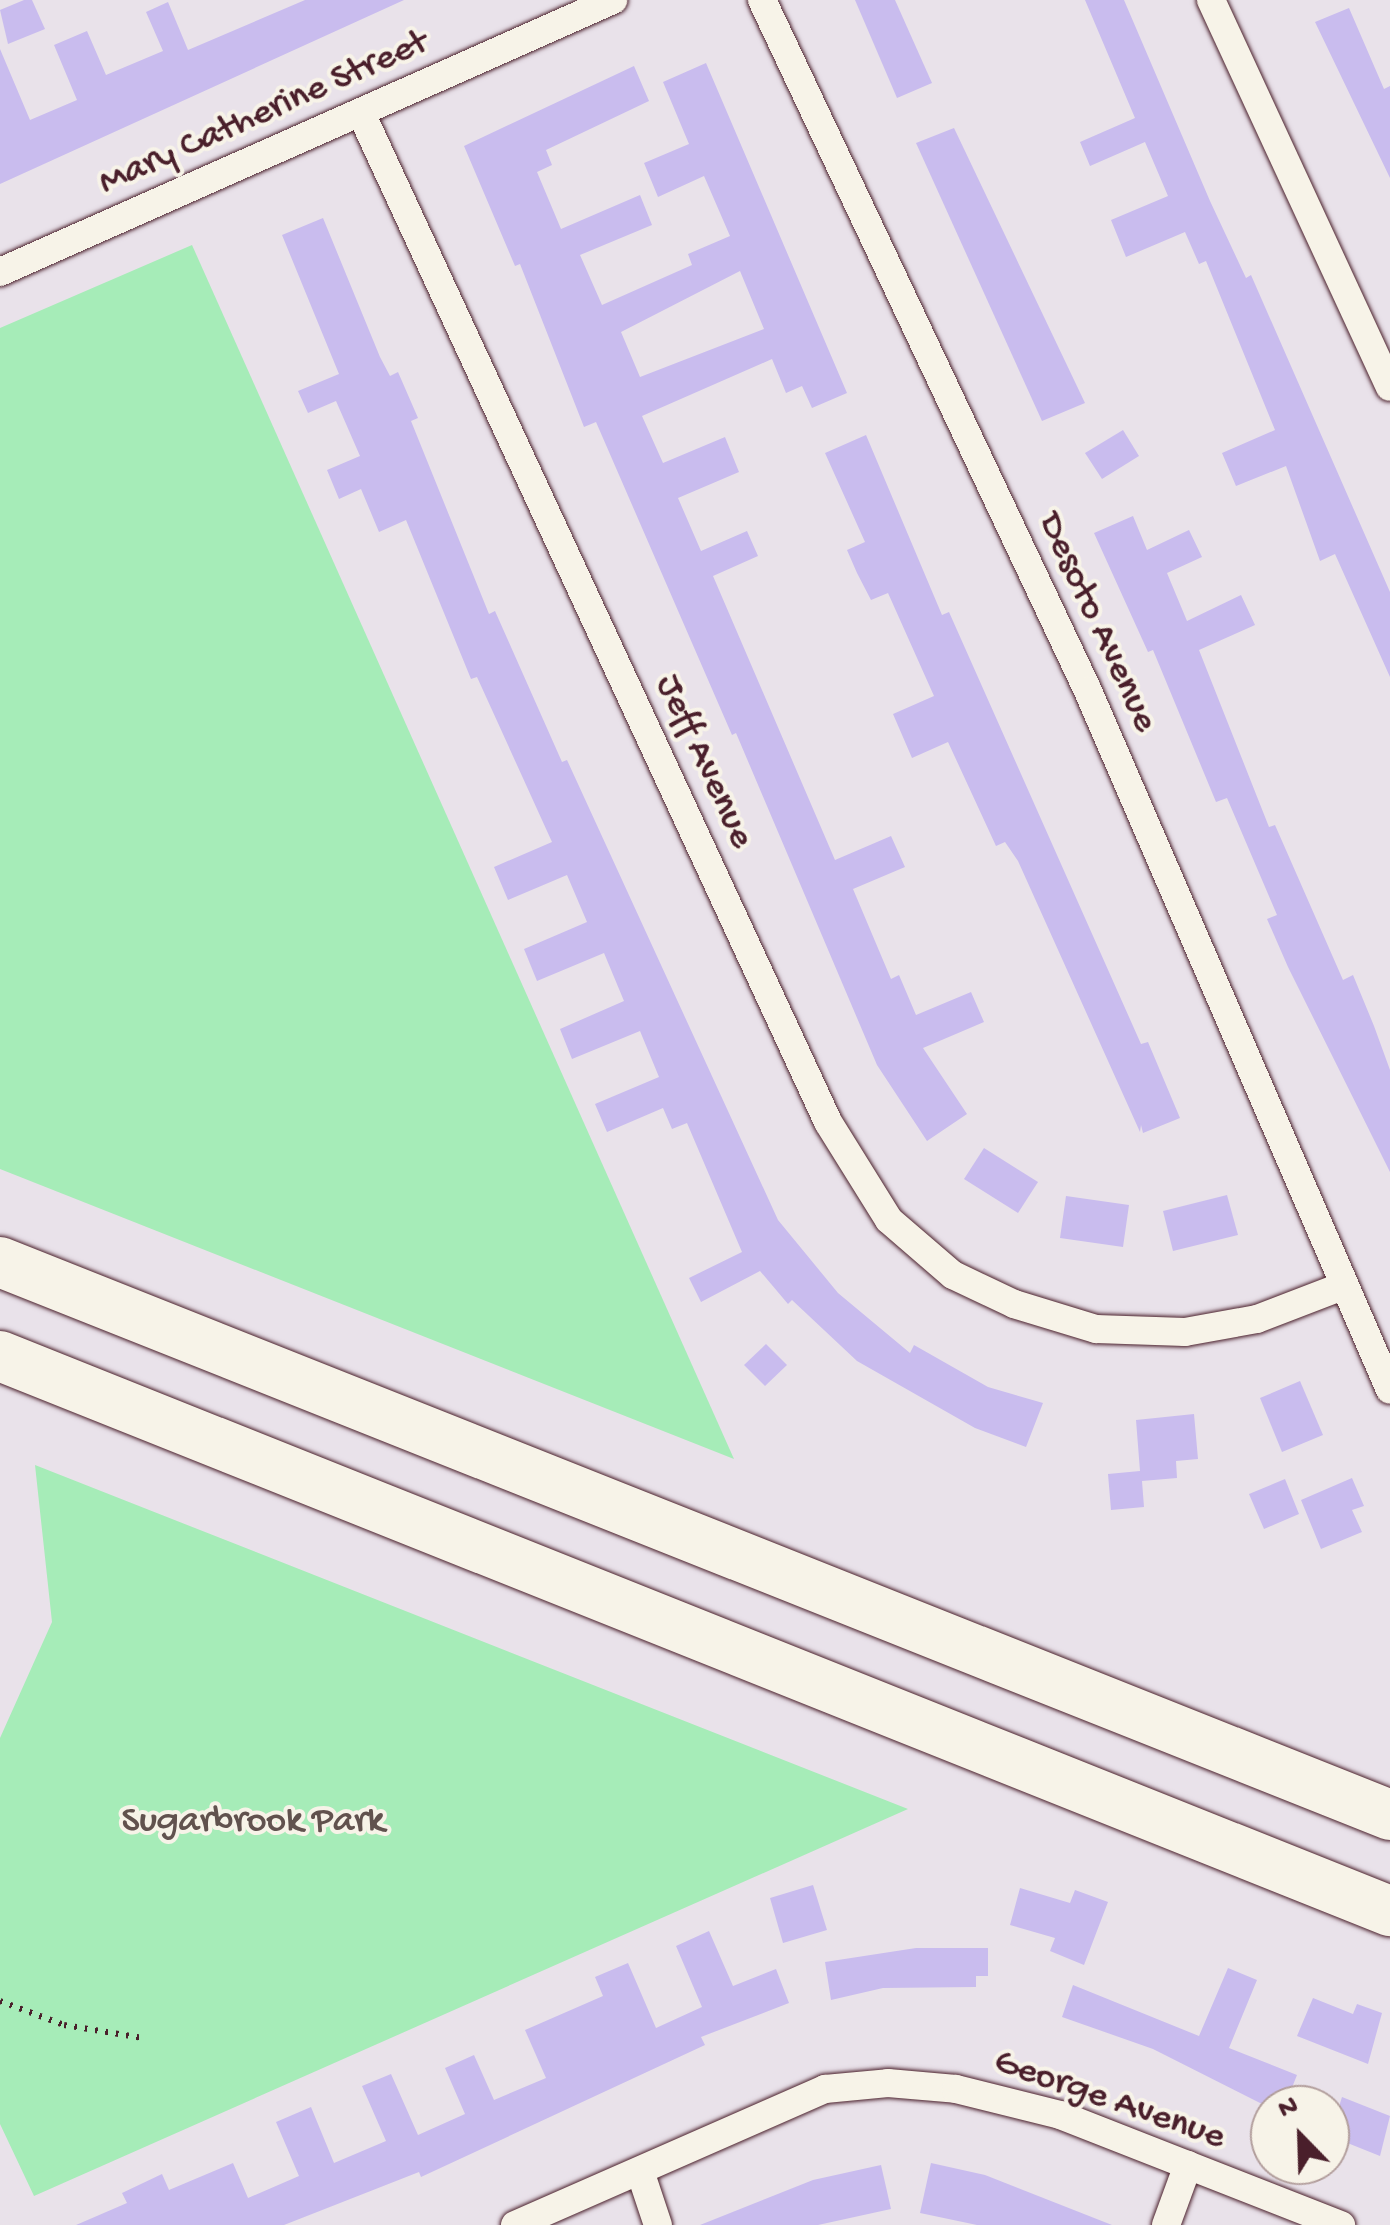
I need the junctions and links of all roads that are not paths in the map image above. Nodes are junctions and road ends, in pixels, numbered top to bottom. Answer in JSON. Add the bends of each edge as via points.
{"nodes":[{"id":1,"x":613,"y":0,"type":"edge"},
{"id":2,"x":762,"y":0,"type":"edge"},
{"id":3,"x":1211,"y":0,"type":"edge"},
{"id":4,"x":361,"y":113,"type":"junction"},
{"id":5,"x":0,"y":272,"type":"edge"},
{"id":6,"x":1390,"y":388,"type":"edge"},
{"id":7,"x":0,"y":1262,"type":"edge"},
{"id":8,"x":1343,"y":1286,"type":"junction"},
{"id":9,"x":0,"y":1356,"type":"edge"},
{"id":10,"x":1390,"y":1390,"type":"edge"},
{"id":11,"x":1390,"y":1816,"type":"edge"},
{"id":12,"x":1390,"y":1912,"type":"edge"},
{"id":13,"x":1188,"y":2165,"type":"junction"},
{"id":14,"x":640,"y":2172,"type":"junction"},
{"id":15,"x":515,"y":2225,"type":"edge"},
{"id":16,"x":658,"y":2225,"type":"edge"},
{"id":17,"x":1166,"y":2225,"type":"edge"},
{"id":18,"x":1341,"y":2225,"type":"edge"}],
"edges":[{"from":1,"to":4,"type":"street","name":"Mary Catherine Street"},
{"from":2,"to":8,"type":"street","name":"Desoto Avenue","via":[[1088,691]]},
{"from":3,"to":6,"type":"street"},
{"from":4,"to":5,"type":"street","name":"Mary Catherine Street"},
{"from":4,"to":8,"type":"street","name":"Jeff Avenue","via":[[828,1122],[889,1220],[953,1275],[1014,1304],[1096,1328],[1185,1332],[1257,1319]]},
{"from":7,"to":11,"type":"highway"},
{"from":8,"to":10,"type":"street","name":"Desoto Avenue"},
{"from":9,"to":12,"type":"highway"},
{"from":13,"to":14,"type":"street","name":"George Avenue","via":[[1060,2115],[956,2089],[888,2084],[825,2089]]},
{"from":13,"to":17,"type":"street"},
{"from":13,"to":18,"type":"street","name":"George Avenue"},
{"from":14,"to":15,"type":"street","name":"George Avenue"},
{"from":14,"to":16,"type":"street"}]}
